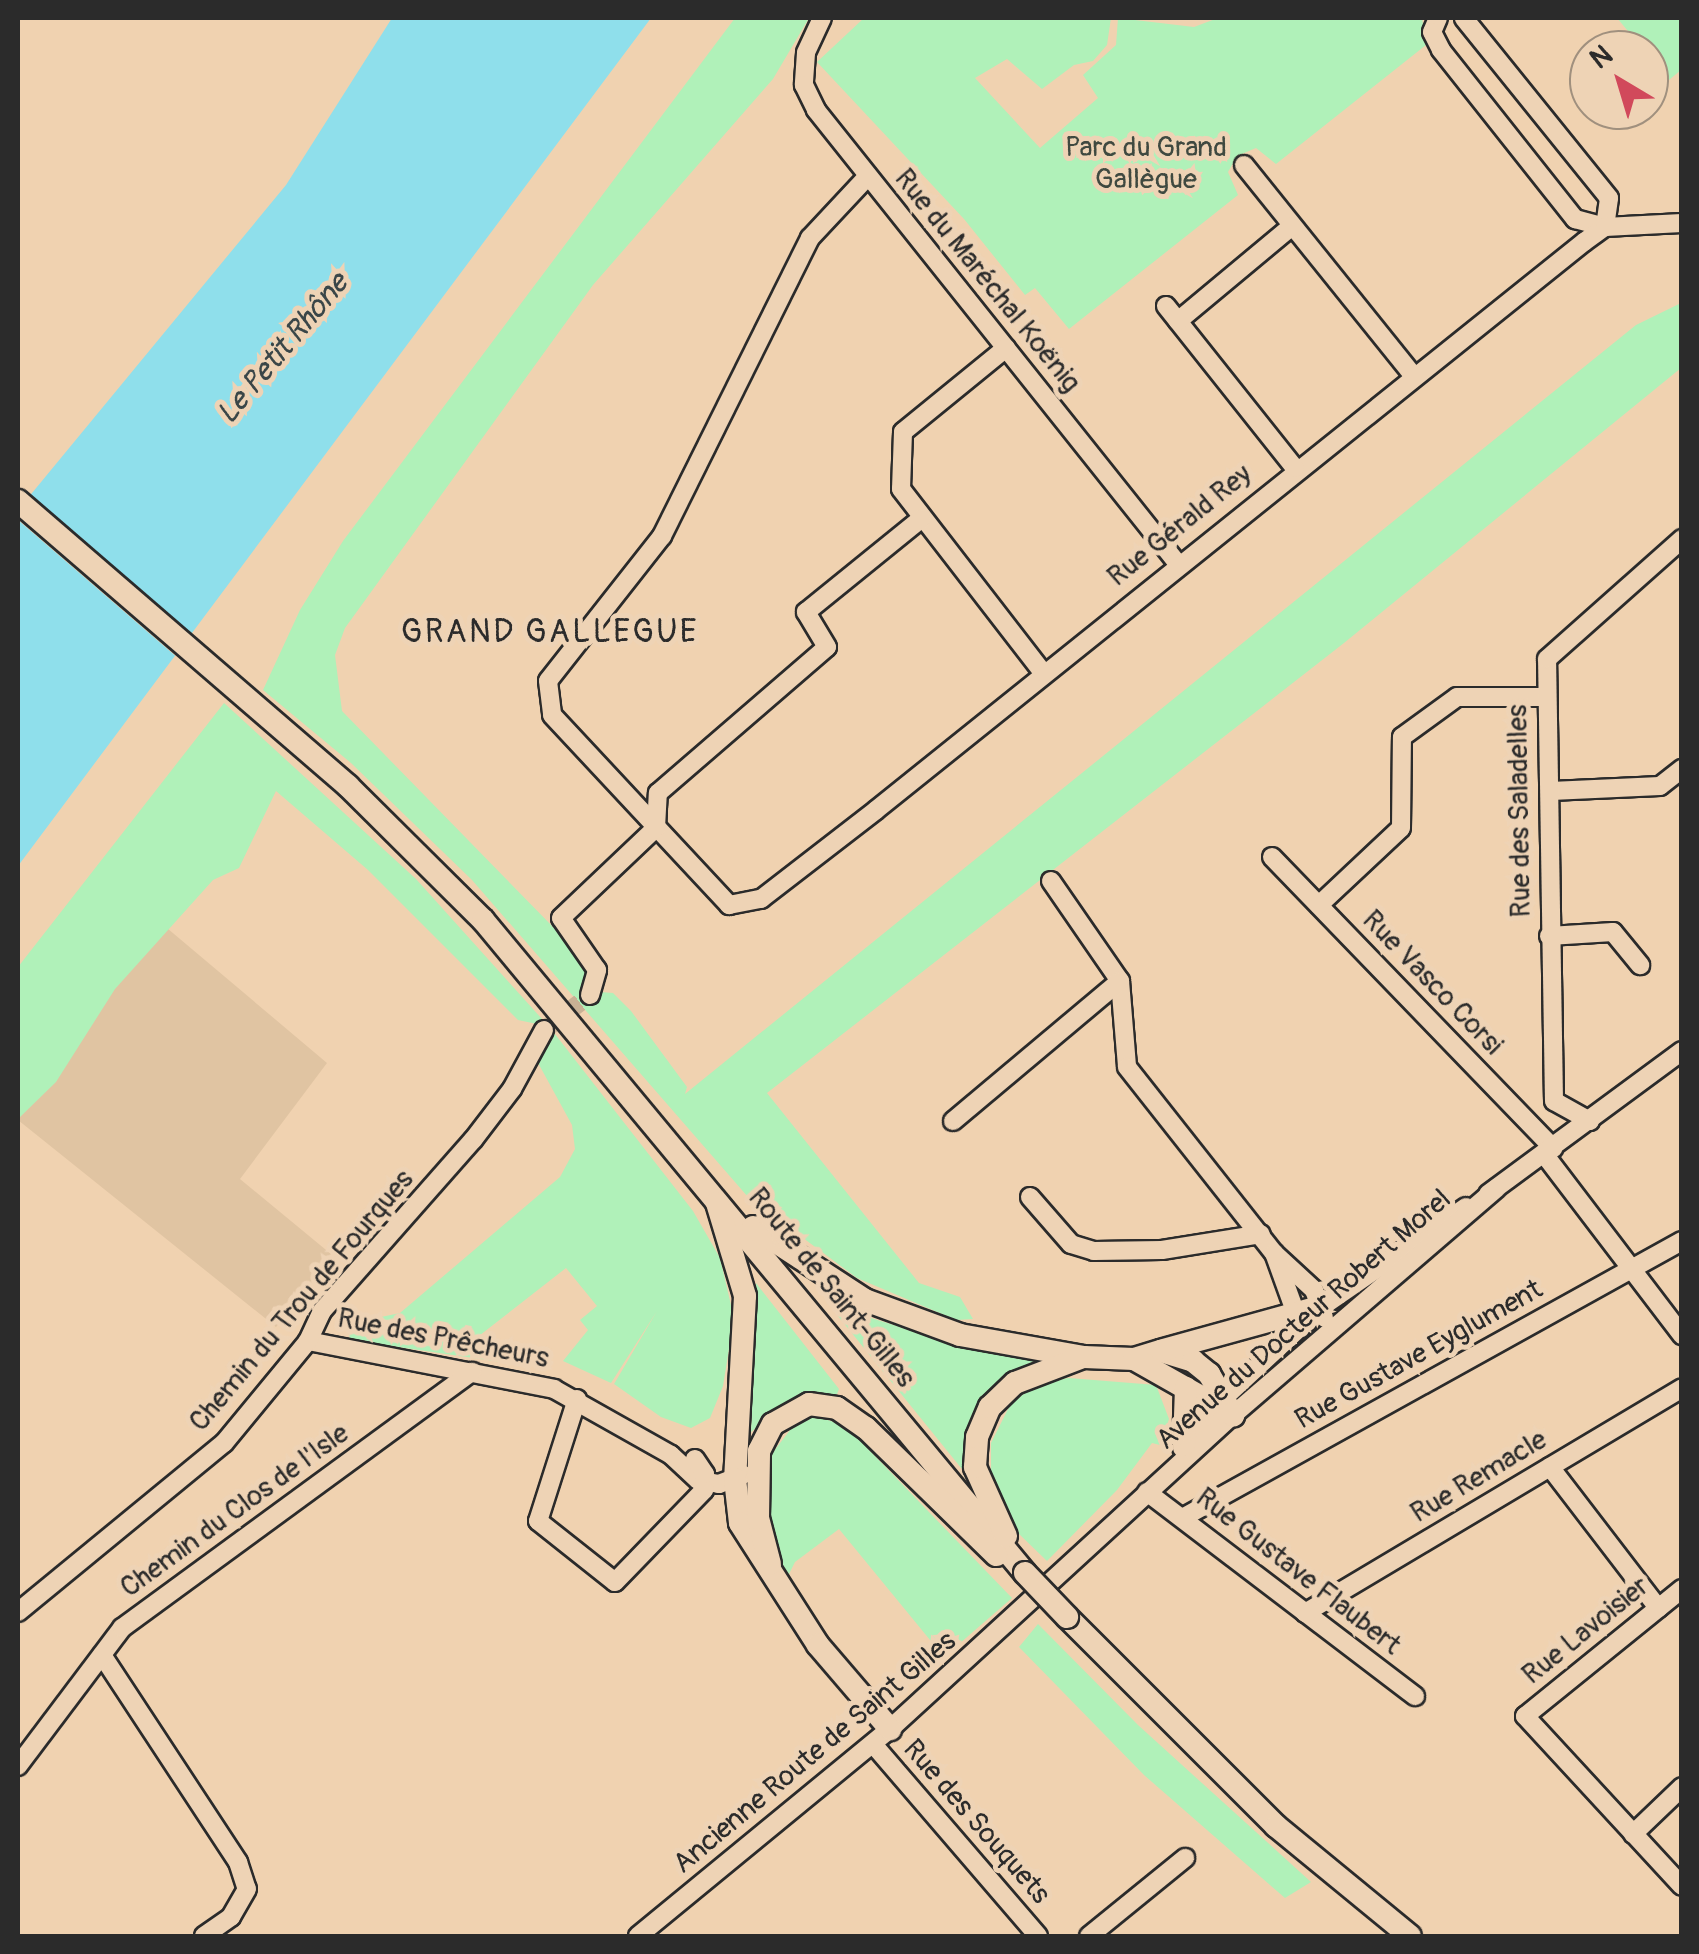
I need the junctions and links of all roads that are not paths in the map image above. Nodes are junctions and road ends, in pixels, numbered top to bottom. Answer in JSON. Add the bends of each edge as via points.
{"nodes":[{"id":1,"x":822,"y":18,"type":"edge"},
{"id":2,"x":1438,"y":18,"type":"edge"},
{"id":3,"x":1464,"y":18,"type":"edge"},
{"id":4,"x":1244,"y":164,"type":"dead end"},
{"id":5,"x":868,"y":176,"type":"junction"},
{"id":6,"x":1682,"y":223,"type":"edge"},
{"id":7,"x":1292,"y":226,"type":"junction"},
{"id":8,"x":1606,"y":228,"type":"junction"},
{"id":9,"x":1006,"y":348,"type":"junction"},
{"id":10,"x":1413,"y":375,"type":"junction"},
{"id":11,"x":1295,"y":468,"type":"junction"},
{"id":12,"x":18,"y":501,"type":"edge"},
{"id":13,"x":922,"y":518,"type":"junction"},
{"id":14,"x":1682,"y":540,"type":"edge"},
{"id":15,"x":1178,"y":564,"type":"junction"},
{"id":16,"x":1043,"y":673,"type":"junction"},
{"id":17,"x":1546,"y":696,"type":"junction"},
{"id":18,"x":1682,"y":769,"type":"edge"},
{"id":19,"x":1551,"y":791,"type":"junction"},
{"id":20,"x":656,"y":828,"type":"junction"},
{"id":21,"x":1272,"y":856,"type":"dead end"},
{"id":22,"x":1051,"y":881,"type":"dead end"},
{"id":23,"x":1319,"y":905,"type":"junction"},
{"id":24,"x":1549,"y":936,"type":"junction"},
{"id":25,"x":1640,"y":964,"type":"dead end"},
{"id":26,"x":1120,"y":981,"type":"junction"},
{"id":27,"x":590,"y":995,"type":"dead end"},
{"id":28,"x":544,"y":1030,"type":"tunnel mouth"},
{"id":29,"x":1682,"y":1051,"type":"edge"},
{"id":30,"x":1554,"y":1101,"type":"junction"},
{"id":31,"x":1525,"y":1117,"type":"junction"},
{"id":32,"x":1590,"y":1121,"type":"junction"},
{"id":33,"x":953,"y":1122,"type":"dead end"},
{"id":34,"x":1549,"y":1151,"type":"junction"},
{"id":35,"x":1496,"y":1189,"type":"junction"},
{"id":36,"x":1030,"y":1197,"type":"dead end"},
{"id":37,"x":719,"y":1198,"type":"junction"},
{"id":38,"x":1261,"y":1234,"type":"junction"},
{"id":39,"x":1682,"y":1241,"type":"edge"},
{"id":40,"x":1274,"y":1254,"type":"junction"},
{"id":41,"x":1631,"y":1269,"type":"junction"},
{"id":42,"x":1324,"y":1306,"type":"junction"},
{"id":43,"x":1298,"y":1321,"type":"junction"},
{"id":44,"x":1682,"y":1335,"type":"edge"},
{"id":45,"x":308,"y":1341,"type":"junction"},
{"id":46,"x":1318,"y":1341,"type":"junction"},
{"id":47,"x":1161,"y":1350,"type":"junction"},
{"id":48,"x":1084,"y":1357,"type":"junction"},
{"id":49,"x":1134,"y":1359,"type":"junction"},
{"id":50,"x":472,"y":1372,"type":"junction"},
{"id":51,"x":1186,"y":1388,"type":"junction"},
{"id":52,"x":1682,"y":1388,"type":"edge"},
{"id":53,"x":577,"y":1399,"type":"junction"},
{"id":54,"x":1225,"y":1406,"type":"junction"},
{"id":55,"x":1184,"y":1445,"type":"junction"},
{"id":56,"x":670,"y":1454,"type":"junction"},
{"id":57,"x":695,"y":1459,"type":"junction"},
{"id":58,"x":1550,"y":1467,"type":"junction"},
{"id":59,"x":742,"y":1468,"type":"junction"},
{"id":60,"x":706,"y":1483,"type":"junction"},
{"id":61,"x":1148,"y":1492,"type":"junction"},
{"id":62,"x":1184,"y":1517,"type":"junction"},
{"id":63,"x":1024,"y":1573,"type":"junction"},
{"id":64,"x":1682,"y":1589,"type":"edge"},
{"id":65,"x":1024,"y":1608,"type":"joint"},
{"id":66,"x":1658,"y":1608,"type":"junction"},
{"id":67,"x":18,"y":1612,"type":"edge"},
{"id":68,"x":1305,"y":1612,"type":"junction"},
{"id":69,"x":102,"y":1655,"type":"junction"},
{"id":70,"x":1415,"y":1696,"type":"dead end"},
{"id":71,"x":881,"y":1736,"type":"junction"},
{"id":72,"x":18,"y":1766,"type":"edge"},
{"id":73,"x":1682,"y":1787,"type":"edge"},
{"id":74,"x":1633,"y":1834,"type":"junction"},
{"id":75,"x":1185,"y":1858,"type":"dead end"},
{"id":76,"x":1682,"y":1886,"type":"edge"},
{"id":77,"x":204,"y":1936,"type":"edge"},
{"id":78,"x":638,"y":1936,"type":"edge"},
{"id":79,"x":1038,"y":1936,"type":"edge"},
{"id":80,"x":1089,"y":1936,"type":"edge"},
{"id":81,"x":1410,"y":1936,"type":"edge"}],
"edges":[{"from":1,"to":5,"type":"street","name":"Rue du Maréchal Koënig","via":[[806,53],[804,84]]},
{"from":2,"to":8,"type":"street","via":[[1432,32],[1441,50],[1575,219]]},
{"from":3,"to":8,"type":"street","via":[[1608,198]]},
{"from":4,"to":7,"type":"street"},
{"from":5,"to":9,"type":"street","name":"Rue du Maréchal Koënig"},
{"from":5,"to":20,"type":"street","via":[[810,238],[662,536],[548,680],[552,715]]},
{"from":6,"to":8,"type":"street"},
{"from":7,"to":10,"type":"street"},
{"from":7,"to":11,"type":"street","via":[[1172,313]]},
{"from":8,"to":10,"type":"street","name":"Rue Gérald Rey"},
{"from":9,"to":13,"type":"street","via":[[903,432],[900,489]]},
{"from":9,"to":15,"type":"street","name":"Rue du Maréchal Koënig"},
{"from":10,"to":11,"type":"street","name":"Rue Gérald Rey"},
{"from":11,"to":15,"type":"street","name":"Rue Gérald Rey"},
{"from":12,"to":37,"type":"main road","name":"Route de Saint-Gilles","via":[[397,831],[483,920]]},
{"from":13,"to":16,"type":"street"},
{"from":13,"to":20,"type":"street","via":[[806,612],[827,647],[658,793]]},
{"from":14,"to":17,"type":"street","name":"Rue des Saladelles","via":[[1547,659]]},
{"from":15,"to":16,"type":"street","name":"Rue Gérald Rey"},
{"from":16,"to":20,"type":"street","name":"Rue Gérald Rey","via":[[760,899],[728,904]]},
{"from":17,"to":19,"type":"street","name":"Rue des Saladelles"},
{"from":17,"to":23,"type":"street","via":[[1457,697],[1402,737],[1401,828]]},
{"from":18,"to":19,"type":"street","via":[[1660,786]]},
{"from":19,"to":24,"type":"street","name":"Rue des Saladelles"},
{"from":20,"to":27,"type":"street","via":[[561,918],[597,970]]},
{"from":21,"to":23,"type":"street","name":"Rue Vasco Corsi"},
{"from":22,"to":26,"type":"street"},
{"from":23,"to":31,"type":"street","name":"Rue Vasco Corsi"},
{"from":24,"to":25,"type":"street","via":[[1613,932]]},
{"from":24,"to":30,"type":"street","name":"Rue des Saladelles"},
{"from":26,"to":33,"type":"street"},
{"from":26,"to":38,"type":"street","via":[[1126,1067]]},
{"from":28,"to":45,"type":"street","name":"Chemin du Trou de Fourques","via":[[483,1128],[322,1311]]},
{"from":29,"to":32,"type":"street","name":"Avenue du Docteur Robert Morel"},
{"from":30,"to":31,"type":"street"},
{"from":30,"to":32,"type":"street"},
{"from":31,"to":34,"type":"street","name":"Rue Vasco Corsi"},
{"from":32,"to":34,"type":"street","name":"Avenue du Docteur Robert Morel"},
{"from":34,"to":35,"type":"street","name":"Avenue du Docteur Robert Morel"},
{"from":34,"to":41,"type":"street","name":"Rue Vasco Corsi"},
{"from":35,"to":42,"type":"street","name":"Avenue du Docteur Robert Morel"},
{"from":35,"to":46,"type":"street","name":"Avenue du Docteur Robert Morel"},
{"from":36,"to":38,"type":"street","via":[[1071,1244],[1094,1251],[1162,1250]]},
{"from":37,"to":48,"type":"main road","via":[[816,1274],[865,1300],[960,1335]]},
{"from":37,"to":59,"type":"main road","via":[[744,1296]]},
{"from":37,"to":63,"type":"main road","name":"Route de Saint-Gilles"},
{"from":38,"to":40,"type":"street"},
{"from":39,"to":41,"type":"street","name":"Rue Gustave Eyglument"},
{"from":40,"to":42,"type":"street"},
{"from":40,"to":43,"type":"street"},
{"from":41,"to":44,"type":"street","name":"Rue Vasco Corsi"},
{"from":41,"to":62,"type":"street","name":"Rue Gustave Eyglument"},
{"from":42,"to":43,"type":"main road"},
{"from":42,"to":46,"type":"street"},
{"from":43,"to":46,"type":"street"},
{"from":43,"to":47,"type":"main road"},
{"from":43,"to":54,"type":"street","name":"Avenue du Docteur Robert Morel"},
{"from":45,"to":50,"type":"street","name":"Rue des Prêcheurs"},
{"from":45,"to":67,"type":"street","name":"Chemin du Trou de Fourques","via":[[224,1443]]},
{"from":46,"to":54,"type":"street","name":"Avenue du Docteur Robert Morel"},
{"from":47,"to":49,"type":"main road"},
{"from":47,"to":54,"type":"main road","via":[[1193,1362]]},
{"from":48,"to":49,"type":"main road"},
{"from":48,"to":63,"type":"main road","via":[[1015,1382],[990,1407],[976,1437],[976,1467]]},
{"from":49,"to":51,"type":"main road"},
{"from":50,"to":53,"type":"street","name":"Rue des Prêcheurs"},
{"from":50,"to":69,"type":"street","name":"Chemin du Clos de l'Isle","via":[[199,1566],[122,1628]]},
{"from":51,"to":54,"type":"main road"},
{"from":51,"to":55,"type":"main road"},
{"from":52,"to":58,"type":"street","name":"Rue Remacle"},
{"from":53,"to":56,"type":"street","name":"Rue des Prêcheurs"},
{"from":53,"to":60,"type":"street","via":[[538,1522],[615,1582]]},
{"from":54,"to":55,"type":"street","name":"Avenue du Docteur Robert Morel"},
{"from":54,"to":61,"type":"street","name":"Avenue du Docteur Robert Morel"},
{"from":55,"to":61,"type":"street","name":"Avenue du Docteur Robert Morel"},
{"from":56,"to":57,"type":"street","name":"Rue des Prêcheurs"},
{"from":56,"to":60,"type":"street","name":"Rue des Prêcheurs"},
{"from":57,"to":59,"type":"street","name":"Rue des Prêcheurs"},
{"from":57,"to":60,"type":"street"},
{"from":58,"to":66,"type":"street"},
{"from":58,"to":68,"type":"street","name":"Rue Remacle"},
{"from":59,"to":60,"type":"street"},
{"from":59,"to":63,"type":"main road","via":[[784,1415],[810,1404],[837,1408],[993,1554]]},
{"from":59,"to":71,"type":"main road","via":[[780,1592]]},
{"from":61,"to":62,"type":"street","name":"Rue Gustave Flaubert"},
{"from":61,"to":65,"type":"street","name":"Avenue du Docteur Robert Morel"},
{"from":62,"to":68,"type":"street","name":"Rue Gustave Flaubert"},
{"from":63,"to":81,"type":"main road","name":"Route de Saint-Gilles","bridge":true,"via":[[1276,1826]]},
{"from":64,"to":66,"type":"street","name":"Rue Lavoisier"},
{"from":65,"to":71,"type":"street","name":"Ancienne Route de Saint Gilles"},
{"from":66,"to":74,"type":"street","name":"Rue Lavoisier","via":[[1525,1716]]},
{"from":68,"to":70,"type":"street","name":"Rue Gustave Flaubert"},
{"from":69,"to":72,"type":"street","name":"Chemin du Clos de l'Isle"},
{"from":69,"to":77,"type":"street","via":[[238,1862],[248,1889],[231,1917]]},
{"from":71,"to":78,"type":"street","name":"Ancienne Route de Saint Gilles"},
{"from":71,"to":79,"type":"street","name":"Rue des Souquets"},
{"from":73,"to":74,"type":"street"},
{"from":74,"to":76,"type":"street"},
{"from":75,"to":80,"type":"street"}]}
